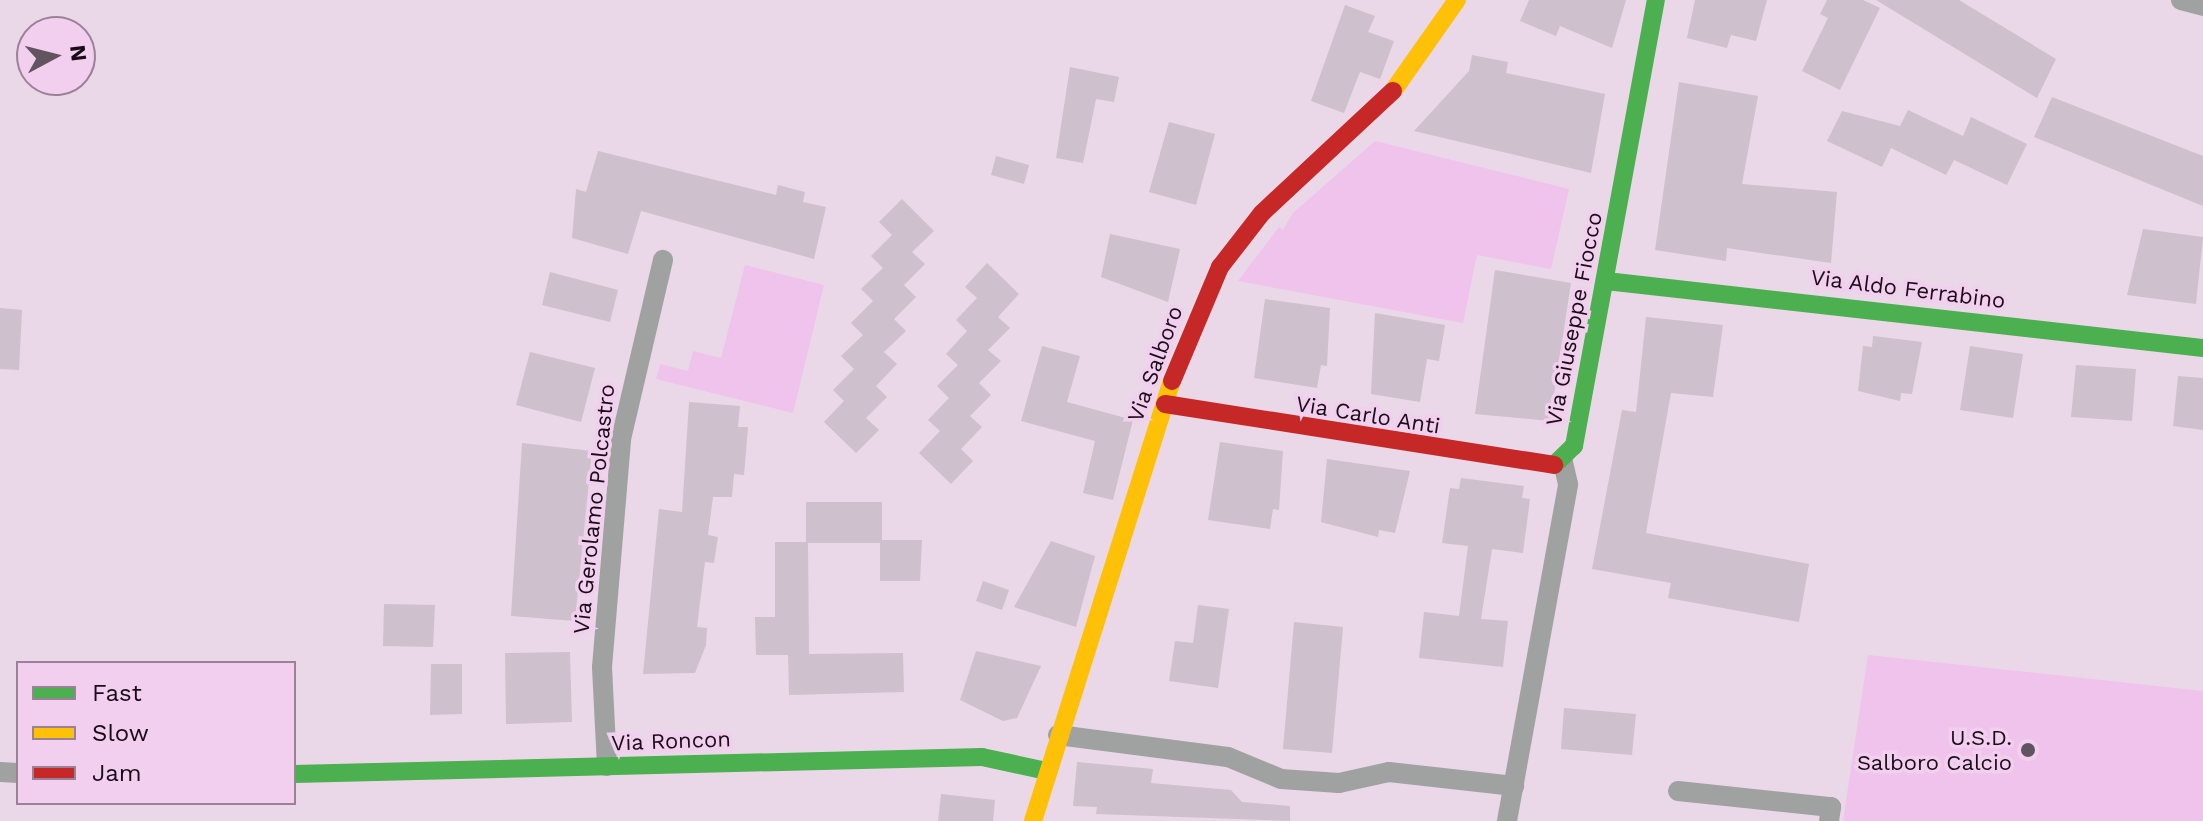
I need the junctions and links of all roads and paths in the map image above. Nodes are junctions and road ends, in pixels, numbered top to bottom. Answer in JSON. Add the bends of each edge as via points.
{"nodes":[{"id":1,"x":1457,"y":0,"type":"edge"},
{"id":2,"x":1656,"y":0,"type":"edge"},
{"id":3,"x":2181,"y":0,"type":"edge"},
{"id":4,"x":2203,"y":6,"type":"edge"},
{"id":5,"x":663,"y":260,"type":"dead end"},
{"id":6,"x":1606,"y":281,"type":"junction"},
{"id":7,"x":2203,"y":348,"type":"edge"},
{"id":8,"x":1165,"y":404,"type":"junction"},
{"id":9,"x":1563,"y":462,"type":"junction"},
{"id":10,"x":1058,"y":735,"type":"junction"},
{"id":11,"x":607,"y":766,"type":"junction"},
{"id":12,"x":1047,"y":771,"type":"junction"},
{"id":13,"x":296,"y":774,"type":"edge"},
{"id":14,"x":1514,"y":786,"type":"junction"},
{"id":15,"x":1678,"y":791,"type":"dead end"},
{"id":16,"x":1830,"y":814,"type":"edge"},
{"id":17,"x":1033,"y":821,"type":"edge"},
{"id":18,"x":1507,"y":821,"type":"edge"}],
"edges":[{"from":1,"to":8,"type":"street","name":"Via Salboro","via":[[1390,95],[1240,237],[1188,332]]},
{"from":2,"to":6,"type":"street","name":"Via Giuseppe Fiocco"},
{"from":3,"to":4,"type":"street"},
{"from":5,"to":11,"type":"street","name":"Via Gerolamo Polcastro","via":[[621,439],[602,667]]},
{"from":6,"to":7,"type":"street","name":"Via Aldo Ferrabino"},
{"from":6,"to":9,"type":"street","name":"Via Giuseppe Fiocco","via":[[1574,446]]},
{"from":8,"to":9,"type":"street","name":"Via Carlo Anti","via":[[1544,468]]},
{"from":8,"to":10,"type":"street","name":"Via Salboro"},
{"from":9,"to":14,"type":"street","name":"Via Giuseppe Fiocco","via":[[1568,484]]},
{"from":10,"to":12,"type":"street","name":"Via Salboro"},
{"from":10,"to":14,"type":"street","via":[[1228,757],[1281,779],[1339,783],[1389,772]]},
{"from":11,"to":12,"type":"street","name":"Via Roncon","via":[[982,757]]},
{"from":11,"to":13,"type":"street","name":"Via Roncon"},
{"from":12,"to":17,"type":"street","name":"Via Salboro"},
{"from":14,"to":18,"type":"street","name":"Via Giuseppe Fiocco"},
{"from":15,"to":16,"type":"street"}]}
